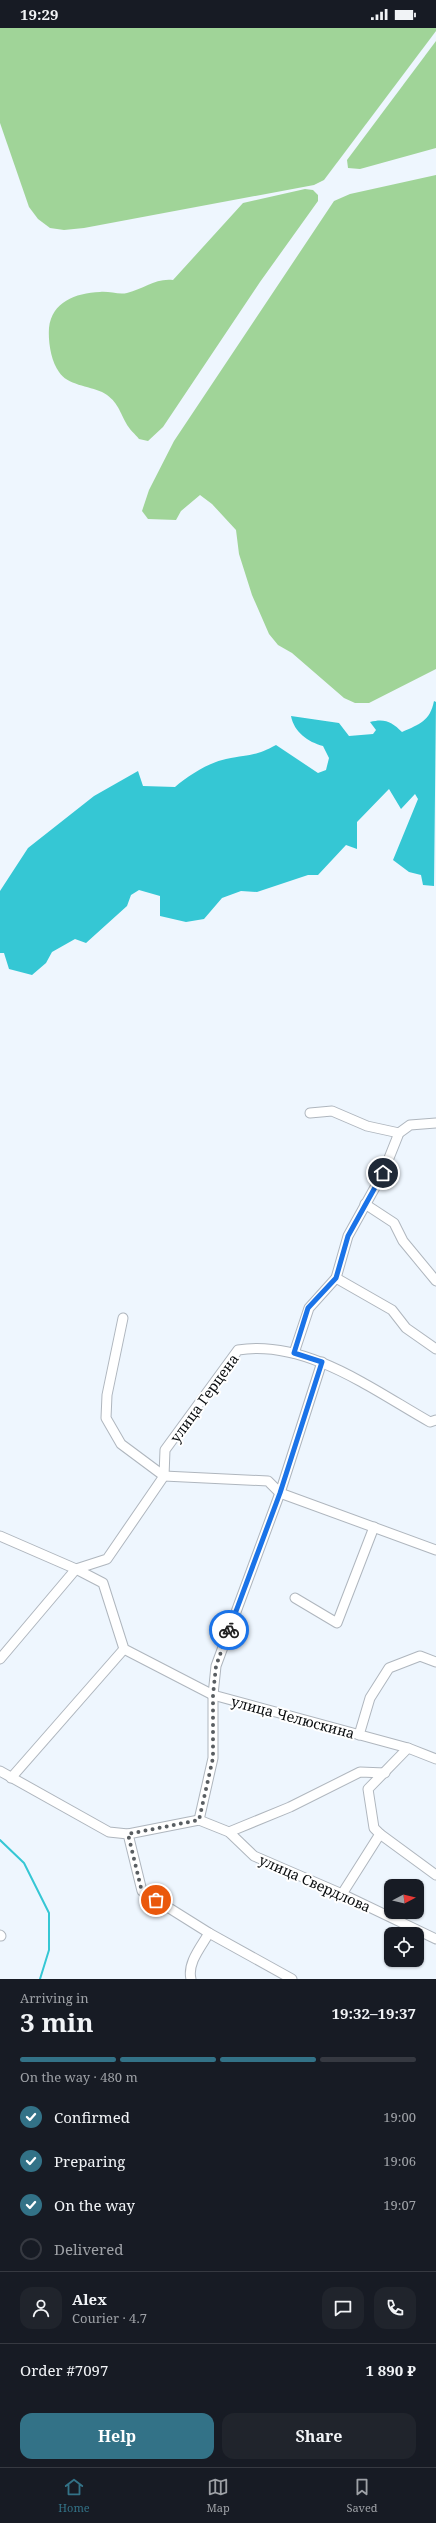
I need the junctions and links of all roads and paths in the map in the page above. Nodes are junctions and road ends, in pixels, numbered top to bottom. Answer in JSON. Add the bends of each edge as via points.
{"nodes":[{"id":1,"x":310,"y":1114,"type":"dead end"},
{"id":2,"x":436,"y":1123,"type":"edge"},
{"id":3,"x":399,"y":1133,"type":"junction"},
{"id":4,"x":365,"y":1204,"type":"junction"},
{"id":5,"x":336,"y":1278,"type":"junction"},
{"id":6,"x":436,"y":1280,"type":"edge"},
{"id":7,"x":123,"y":1318,"type":"dead end"},
{"id":8,"x":436,"y":1349,"type":"edge"},
{"id":9,"x":294,"y":1353,"type":"junction"},
{"id":10,"x":322,"y":1362,"type":"junction"},
{"id":11,"x":436,"y":1420,"type":"edge"},
{"id":12,"x":164,"y":1476,"type":"junction"},
{"id":13,"x":280,"y":1493,"type":"junction"},
{"id":14,"x":374,"y":1527,"type":"junction"},
{"id":15,"x":0,"y":1536,"type":"edge"},
{"id":16,"x":436,"y":1550,"type":"edge"},
{"id":17,"x":76,"y":1569,"type":"junction"},
{"id":18,"x":295,"y":1598,"type":"dead end"},
{"id":19,"x":124,"y":1649,"type":"junction"},
{"id":20,"x":0,"y":1659,"type":"edge"},
{"id":21,"x":436,"y":1662,"type":"edge"},
{"id":22,"x":213,"y":1695,"type":"junction"},
{"id":23,"x":359,"y":1735,"type":"junction"},
{"id":24,"x":408,"y":1748,"type":"junction"},
{"id":25,"x":436,"y":1759,"type":"edge"},
{"id":26,"x":0,"y":1771,"type":"edge"},
{"id":27,"x":385,"y":1773,"type":"junction"},
{"id":28,"x":11,"y":1778,"type":"junction"},
{"id":29,"x":199,"y":1820,"type":"junction"},
{"id":30,"x":229,"y":1832,"type":"junction"},
{"id":31,"x":128,"y":1834,"type":"junction"},
{"id":32,"x":380,"y":1834,"type":"junction"},
{"id":33,"x":436,"y":1875,"type":"edge"},
{"id":34,"x":342,"y":1894,"type":"junction"},
{"id":35,"x":209,"y":1934,"type":"junction"},
{"id":36,"x":436,"y":1939,"type":"edge"},
{"id":37,"x":191,"y":1979,"type":"edge"},
{"id":38,"x":292,"y":1979,"type":"edge"}],
"edges":[{"from":1,"to":3,"type":"street","via":[[332,1111],[367,1126]]},
{"from":2,"to":3,"type":"street","via":[[410,1125]]},
{"from":3,"to":4,"type":"street","via":[[383,1173]]},
{"from":4,"to":5,"type":"street","via":[[348,1236]]},
{"from":4,"to":6,"type":"street","via":[[394,1223],[404,1241]]},
{"from":5,"to":8,"type":"street","via":[[392,1310],[406,1328]]},
{"from":5,"to":9,"type":"street","via":[[308,1308]]},
{"from":7,"to":12,"type":"street","via":[[107,1395],[106,1418],[121,1444]]},
{"from":9,"to":10,"type":"street","name":"улица Герцена"},
{"from":9,"to":12,"type":"street","name":"улица Герцена","via":[[258,1347],[238,1350],[165,1450]]},
{"from":10,"to":11,"type":"street","name":"улица Герцена","via":[[430,1422]]},
{"from":10,"to":13,"type":"street"},
{"from":12,"to":13,"type":"street","via":[[268,1481]]},
{"from":12,"to":17,"type":"street","via":[[107,1559]]},
{"from":13,"to":14,"type":"street"},
{"from":13,"to":22,"type":"street","via":[[216,1666]]},
{"from":14,"to":16,"type":"street"},
{"from":14,"to":18,"type":"street","via":[[337,1623]]},
{"from":15,"to":17,"type":"street"},
{"from":17,"to":19,"type":"street","via":[[102,1583]]},
{"from":17,"to":20,"type":"street"},
{"from":19,"to":22,"type":"street","name":"улица Челюскина"},
{"from":19,"to":28,"type":"street"},
{"from":21,"to":23,"type":"street","via":[[420,1656],[390,1668],[370,1698]]},
{"from":22,"to":23,"type":"street","name":"улица Челюскина"},
{"from":22,"to":29,"type":"street","via":[[213,1758]]},
{"from":23,"to":24,"type":"street","name":"улица Челюскина"},
{"from":24,"to":25,"type":"street","name":"улица Челюскина"},
{"from":24,"to":27,"type":"street"},
{"from":26,"to":28,"type":"street"},
{"from":27,"to":30,"type":"street","via":[[360,1772],[290,1807]]},
{"from":27,"to":32,"type":"street","via":[[368,1789],[374,1828]]},
{"from":28,"to":31,"type":"street","via":[[109,1832]]},
{"from":29,"to":30,"type":"street","name":"улица Свердлова"},
{"from":29,"to":31,"type":"street"},
{"from":30,"to":34,"type":"street","name":"улица Свердлова","via":[[254,1856]]},
{"from":31,"to":35,"type":"street","via":[[142,1892]]},
{"from":32,"to":33,"type":"street"},
{"from":32,"to":34,"type":"street"},
{"from":34,"to":36,"type":"street","name":"улица Свердлова"},
{"from":35,"to":37,"type":"street","via":[[194,1958],[189,1972]]},
{"from":35,"to":38,"type":"street"}]}
